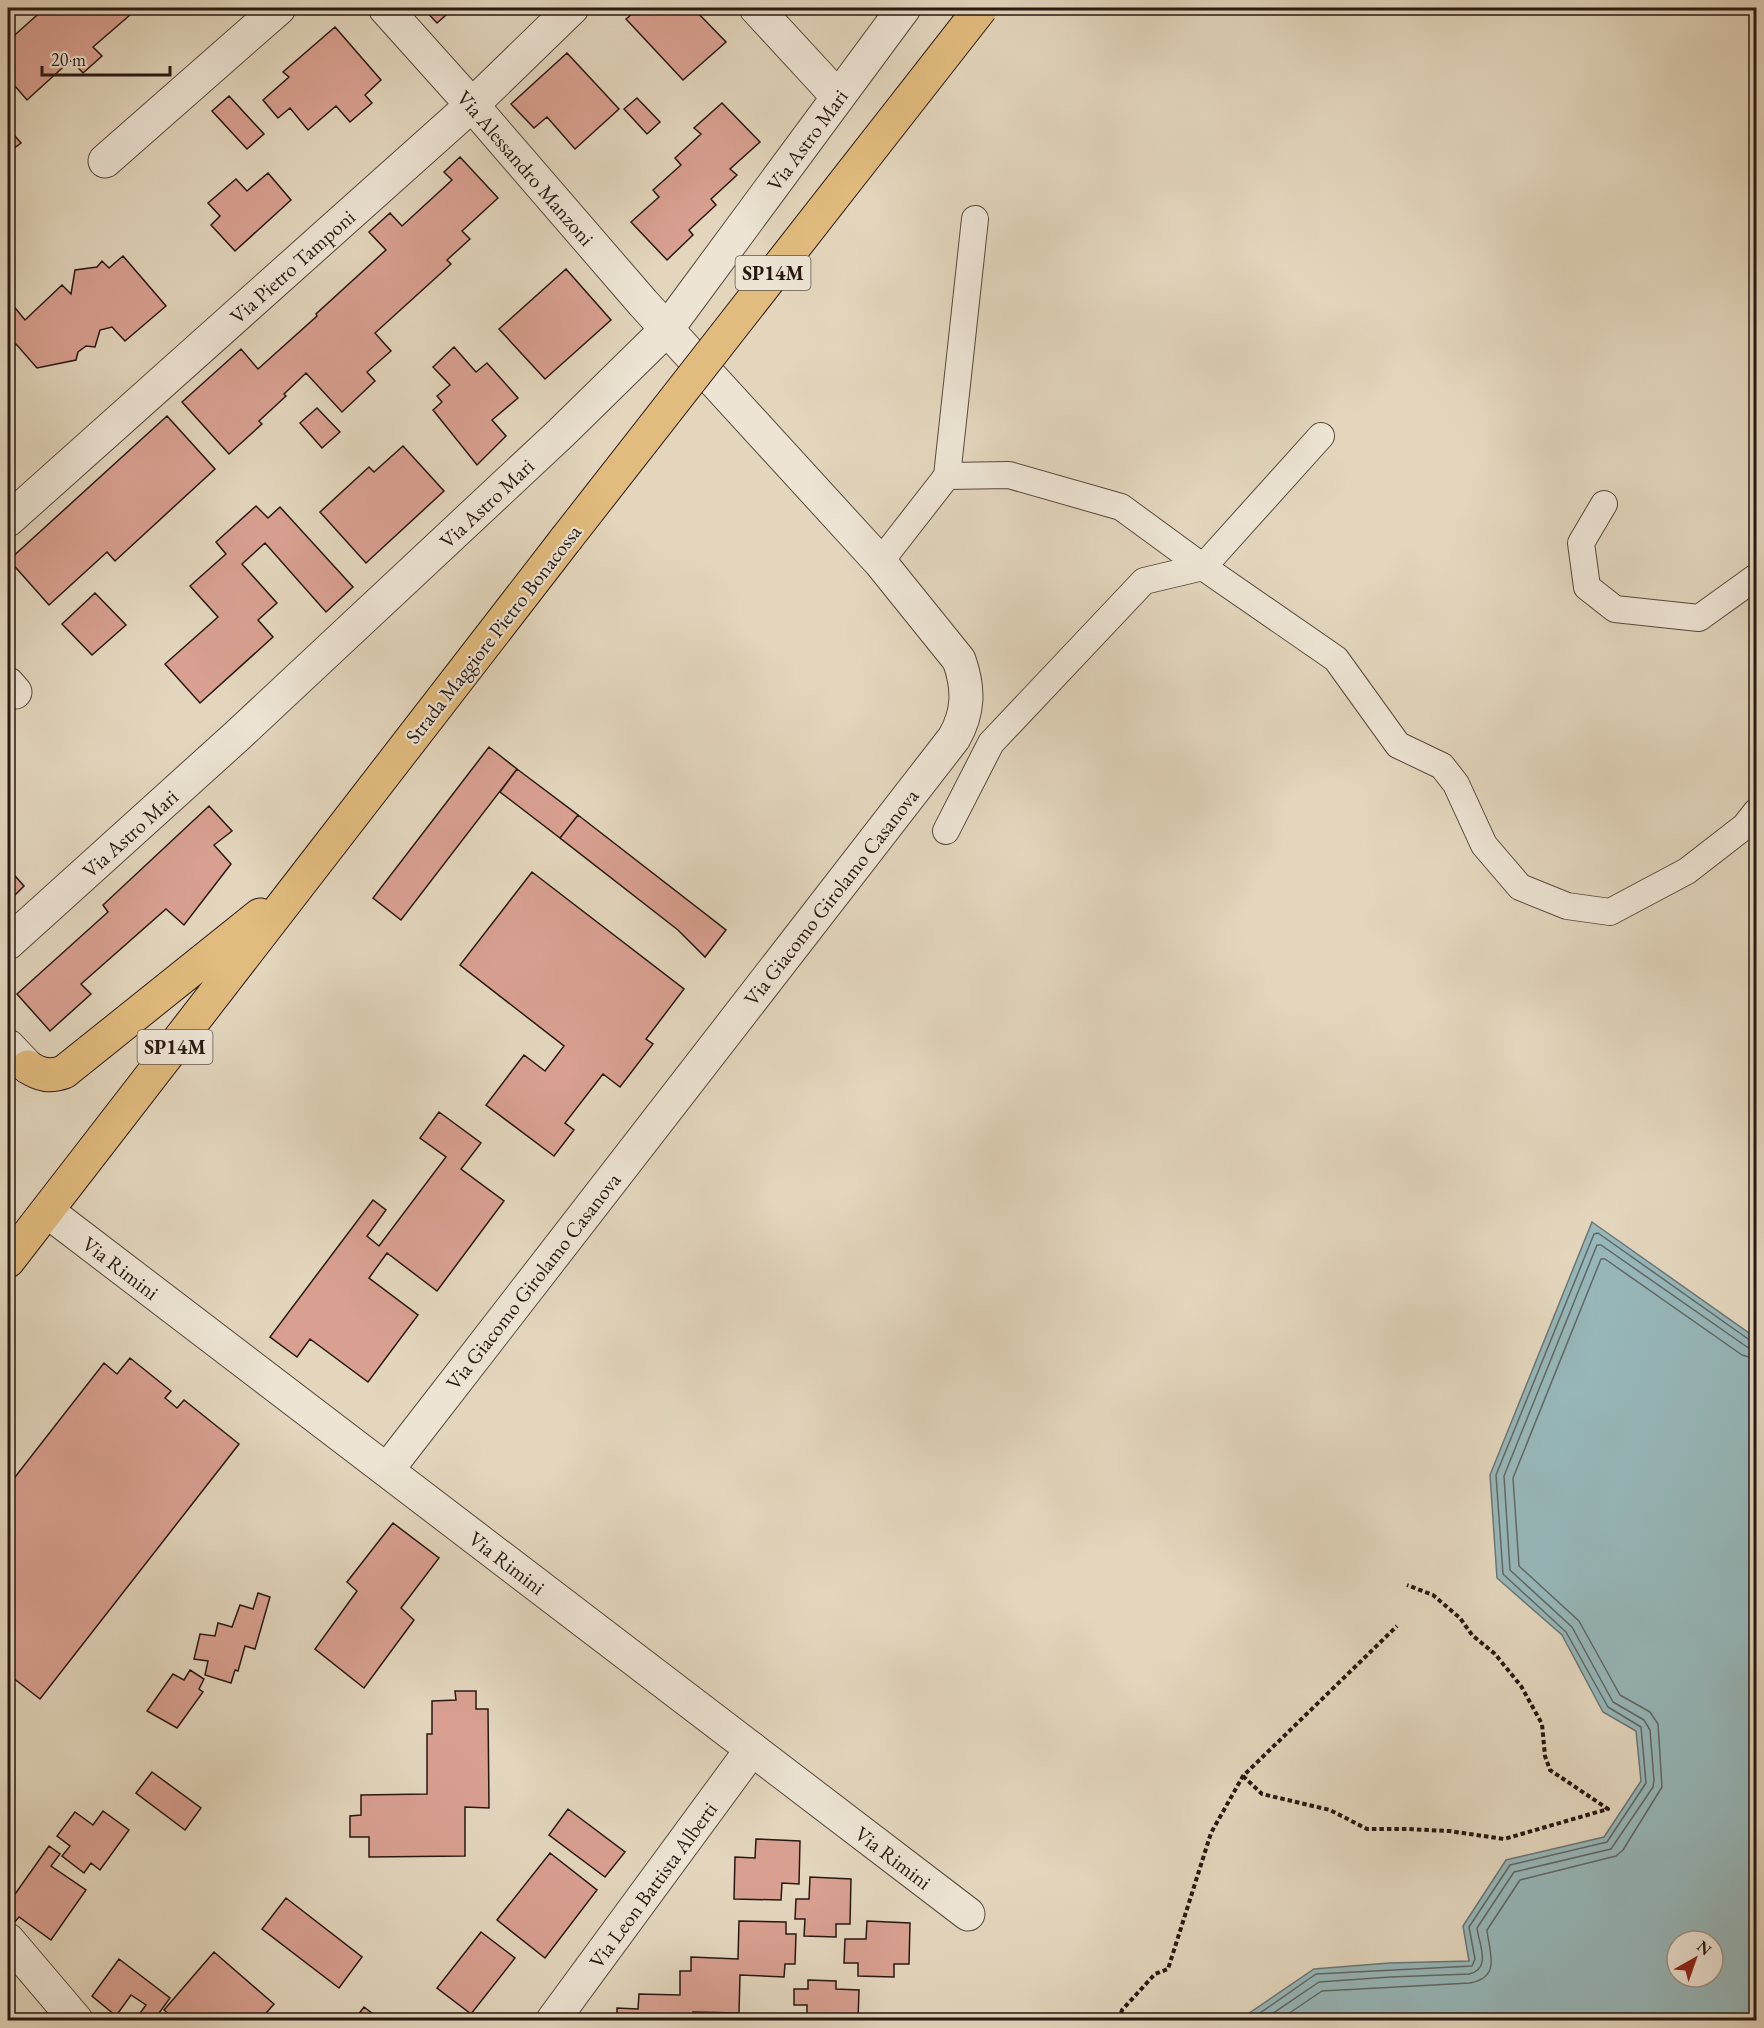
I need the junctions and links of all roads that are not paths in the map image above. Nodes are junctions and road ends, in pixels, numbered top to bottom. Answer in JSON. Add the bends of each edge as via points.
{"nodes":[{"id":1,"x":279,"y":8,"type":"edge"},
{"id":2,"x":385,"y":8,"type":"edge"},
{"id":3,"x":572,"y":8,"type":"edge"},
{"id":4,"x":756,"y":8,"type":"edge"},
{"id":5,"x":904,"y":8,"type":"edge"},
{"id":6,"x":981,"y":8,"type":"edge"},
{"id":7,"x":838,"y":97,"type":"junction"},
{"id":8,"x":471,"y":105,"type":"junction"},
{"id":9,"x":105,"y":161,"type":"dead end"},
{"id":10,"x":975,"y":219,"type":"dead end"},
{"id":11,"x":667,"y":329,"type":"junction"},
{"id":12,"x":1321,"y":436,"type":"dead end"},
{"id":13,"x":947,"y":476,"type":"junction"},
{"id":14,"x":1604,"y":504,"type":"dead end"},
{"id":15,"x":8,"y":520,"type":"edge"},
{"id":16,"x":880,"y":562,"type":"junction"},
{"id":17,"x":1203,"y":567,"type":"junction"},
{"id":18,"x":1756,"y":577,"type":"edge"},
{"id":19,"x":1756,"y":812,"type":"edge"},
{"id":20,"x":945,"y":831,"type":"dead end"},
{"id":21,"x":302,"y":883,"type":"junction"},
{"id":22,"x":8,"y":943,"type":"edge"},
{"id":23,"x":18,"y":1056,"type":"edge"},
{"id":24,"x":47,"y":1211,"type":"junction"},
{"id":25,"x":8,"y":1261,"type":"edge"},
{"id":26,"x":387,"y":1470,"type":"junction"},
{"id":27,"x":752,"y":1749,"type":"junction"},
{"id":28,"x":968,"y":1914,"type":"dead end"},
{"id":29,"x":8,"y":1940,"type":"edge"},
{"id":30,"x":76,"y":2020,"type":"edge"},
{"id":31,"x":553,"y":2020,"type":"edge"}],
"edges":[{"from":1,"to":9,"type":"street"},
{"from":2,"to":8,"type":"street","name":"Via Alessandro Manzoni"},
{"from":3,"to":8,"type":"street","name":"Via Pietro Tamponi"},
{"from":4,"to":7,"type":"street"},
{"from":5,"to":7,"type":"street","name":"Via Astro Mari"},
{"from":6,"to":21,"type":"main road","name":"Strada Maggiore Pietro Bonacossa","number":"SP14M","bridge":true},
{"from":7,"to":11,"type":"street","name":"Via Astro Mari"},
{"from":8,"to":11,"type":"street","name":"Via Alessandro Manzoni"},
{"from":8,"to":15,"type":"street","name":"Via Pietro Tamponi"},
{"from":10,"to":13,"type":"lane"},
{"from":11,"to":16,"type":"street","name":"Via Giacomo Girolamo Casanova"},
{"from":11,"to":22,"type":"street","name":"Via Astro Mari","via":[[237,736]]},
{"from":12,"to":17,"type":"lane"},
{"from":13,"to":16,"type":"lane"},
{"from":13,"to":17,"type":"lane","via":[[1009,475],[1120,507]]},
{"from":14,"to":18,"type":"lane","via":[[1581,543],[1587,587],[1615,609],[1699,618]]},
{"from":16,"to":26,"type":"street","name":"Via Giacomo Girolamo Casanova","via":[[959,660],[967,695],[960,728]]},
{"from":17,"to":19,"type":"lane","via":[[1336,659],[1398,745],[1442,766],[1456,784],[1484,845],[1520,887],[1567,906],[1610,912],[1687,872],[1745,826]]},
{"from":17,"to":20,"type":"lane","via":[[1144,581],[991,743]]},
{"from":21,"to":23,"type":"main road","via":[[64,1072],[40,1074]]},
{"from":21,"to":24,"type":"main road","name":"Strada Maggiore Pietro Bonacossa","number":"SP14M"},
{"from":24,"to":25,"type":"main road","name":"Strada Maggiore Pietro Bonacossa","number":"SP14M"},
{"from":24,"to":26,"type":"street","name":"Via Rimini"},
{"from":26,"to":27,"type":"street","name":"Via Rimini"},
{"from":27,"to":28,"type":"street","name":"Via Rimini"},
{"from":27,"to":31,"type":"street","name":"Via Leon Battista Alberti"},
{"from":29,"to":30,"type":"street"}]}
